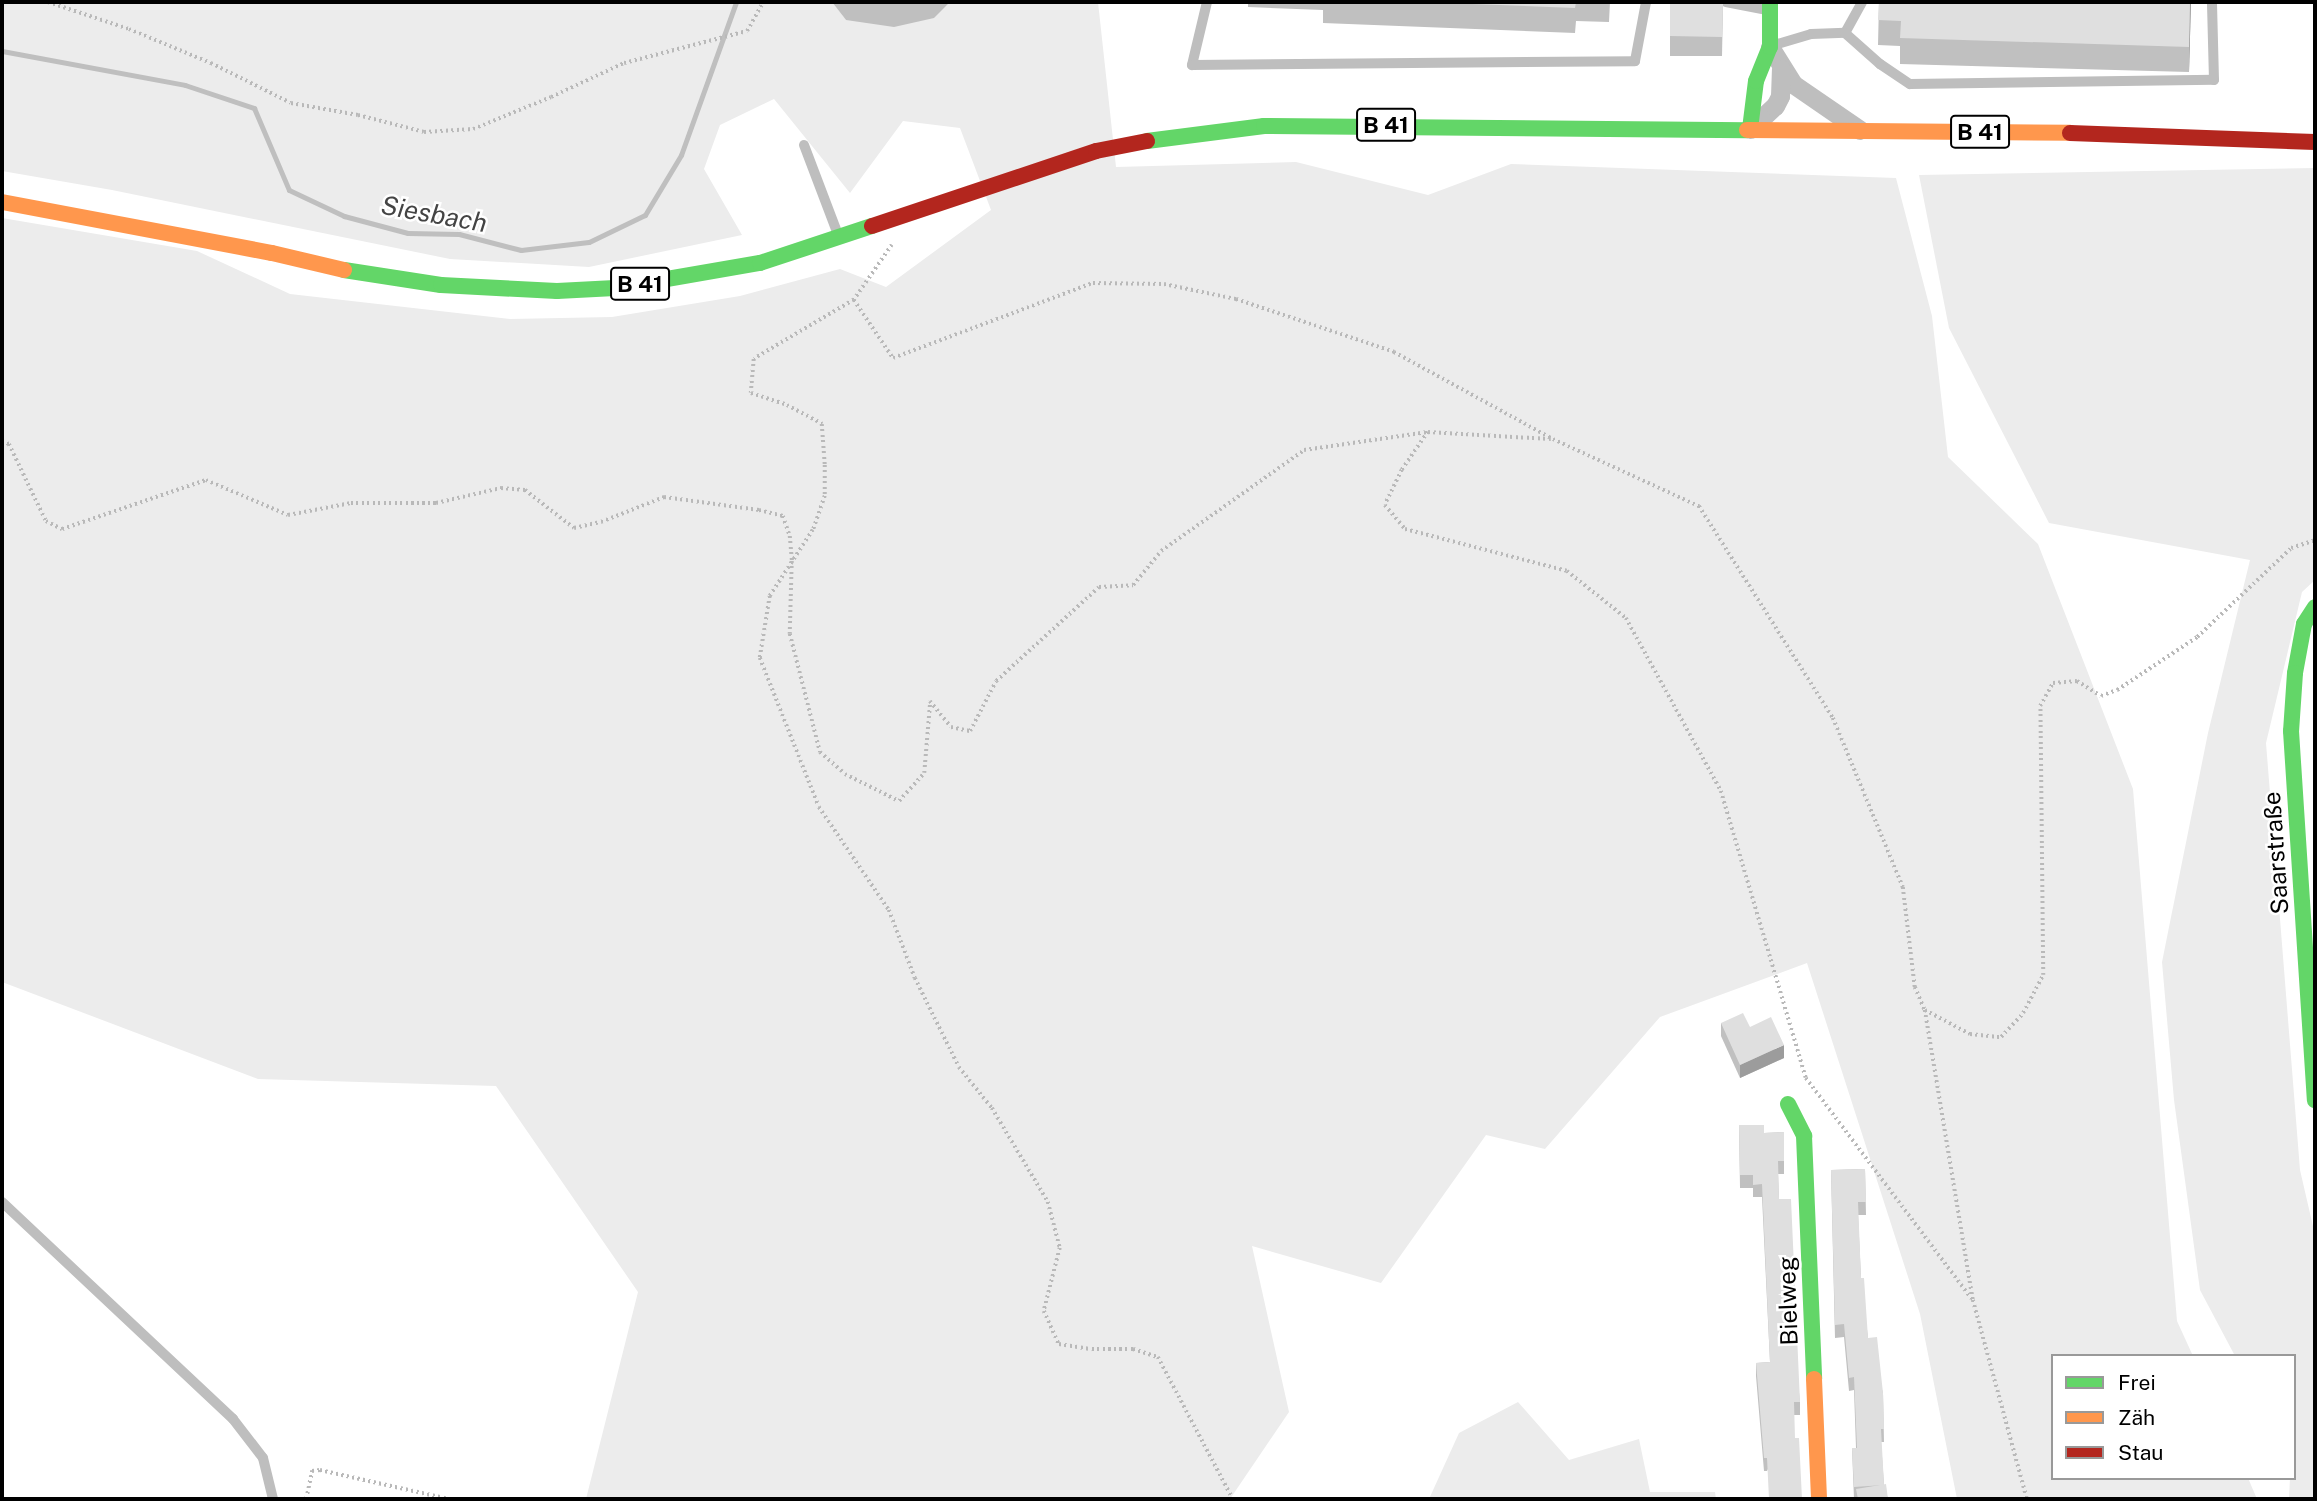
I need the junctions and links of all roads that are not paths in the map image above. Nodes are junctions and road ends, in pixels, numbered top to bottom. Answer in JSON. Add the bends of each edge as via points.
{"nodes":[{"id":1,"x":1207,"y":2,"type":"edge"},
{"id":2,"x":1646,"y":2,"type":"edge"},
{"id":3,"x":1726,"y":2,"type":"edge"},
{"id":4,"x":1862,"y":2,"type":"edge"},
{"id":5,"x":2212,"y":2,"type":"edge"},
{"id":6,"x":1770,"y":6,"type":"edge"},
{"id":7,"x":1845,"y":33,"type":"junction"},
{"id":8,"x":1770,"y":47,"type":"junction"},
{"id":9,"x":1781,"y":68,"type":"junction"},
{"id":10,"x":1750,"y":129,"type":"junction"},
{"id":11,"x":1861,"y":130,"type":"junction"},
{"id":12,"x":2315,"y":142,"type":"edge"},
{"id":13,"x":804,"y":145,"type":"dead end"},
{"id":14,"x":2,"y":202,"type":"edge"},
{"id":15,"x":839,"y":236,"type":"junction"},
{"id":16,"x":2315,"y":607,"type":"edge"},
{"id":17,"x":2315,"y":1100,"type":"edge"},
{"id":18,"x":1788,"y":1104,"type":"dead end"},
{"id":19,"x":2,"y":1202,"type":"edge"},
{"id":20,"x":273,"y":1499,"type":"edge"},
{"id":21,"x":1819,"y":1499,"type":"edge"}],
"edges":[{"from":1,"to":2,"type":"lane","via":[[1192,65],[1635,61]]},
{"from":3,"to":6,"type":"lane"},
{"from":4,"to":7,"type":"lane"},
{"from":5,"to":7,"type":"lane","via":[[2214,80],[1910,84]]},
{"from":6,"to":8,"type":"main road"},
{"from":7,"to":8,"type":"lane","via":[[1811,34]]},
{"from":8,"to":9,"type":"street"},
{"from":8,"to":10,"type":"main road","via":[[1756,81]]},
{"from":9,"to":10,"type":"street","via":[[1775,106]]},
{"from":9,"to":11,"type":"street","via":[[1807,96]]},
{"from":10,"to":11,"type":"main road","number":"B 41"},
{"from":10,"to":15,"type":"main road","number":"B 41","via":[[1264,126],[1169,136],[1096,151]]},
{"from":11,"to":12,"type":"main road","number":"B 41"},
{"from":13,"to":15,"type":"lane"},
{"from":14,"to":15,"type":"main road","number":"B 41","via":[[272,253],[373,277],[503,289],[615,288],[680,278],[760,263]]},
{"from":16,"to":17,"type":"main road","name":"Saarstraße","via":[[2304,624],[2291,731]]},
{"from":18,"to":21,"type":"main road","name":"Bielweg","via":[[1804,1136]]},
{"from":19,"to":20,"type":"lane","via":[[233,1419],[263,1458]]}]}
